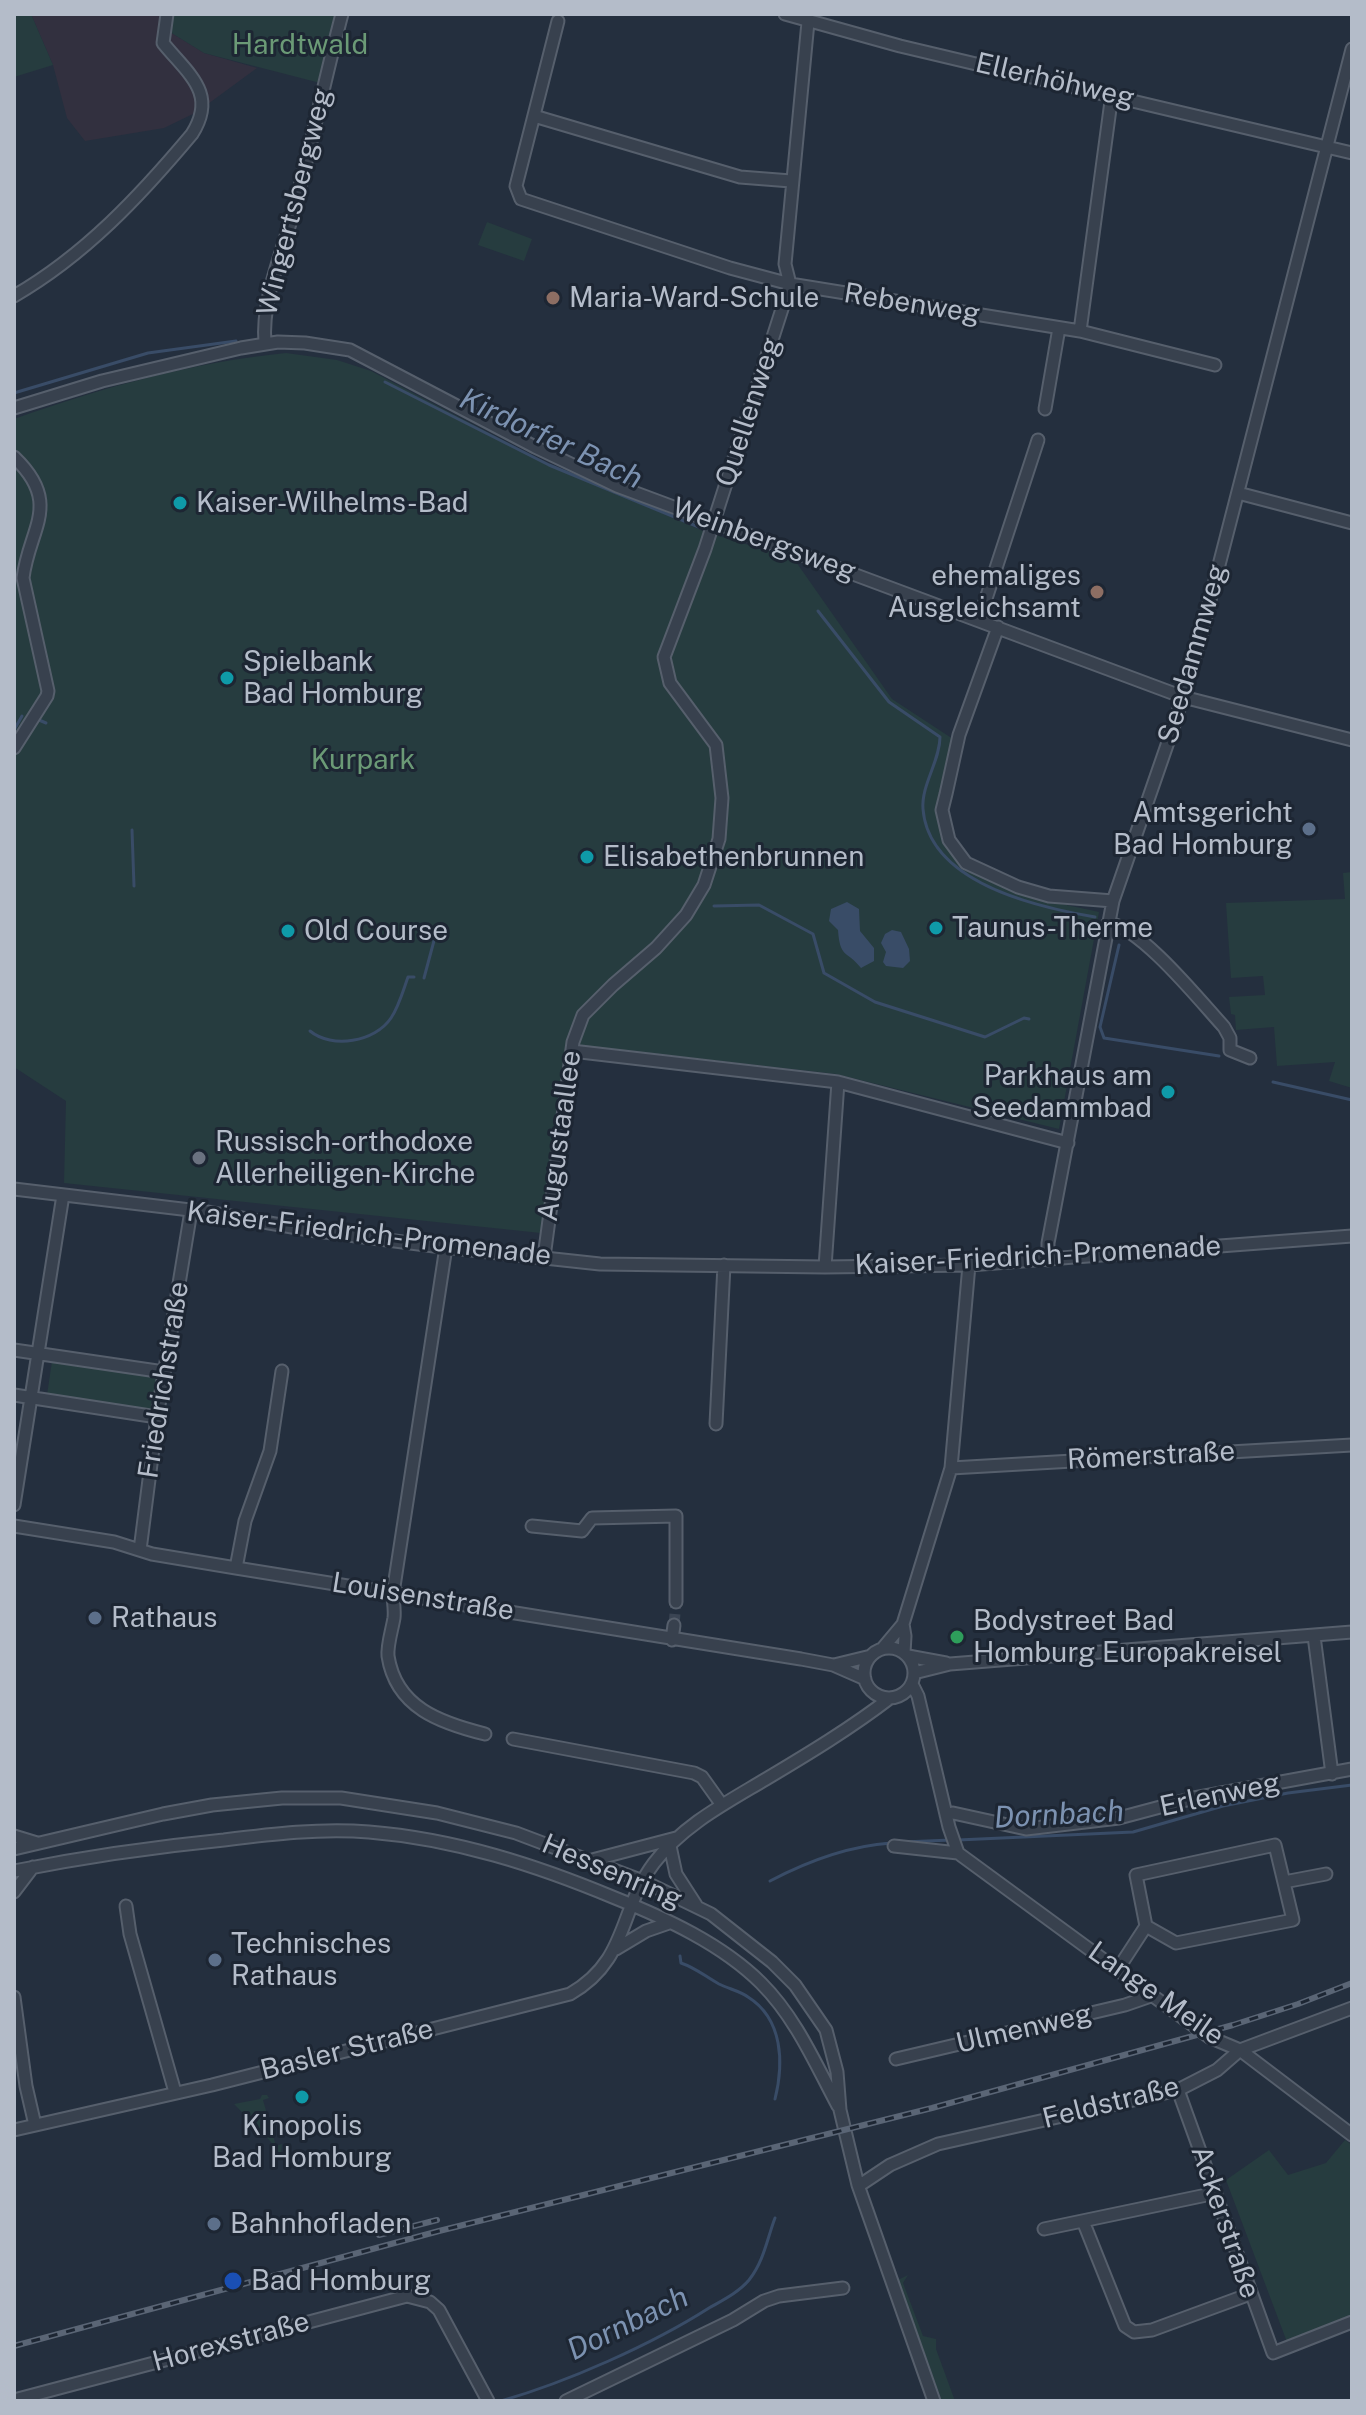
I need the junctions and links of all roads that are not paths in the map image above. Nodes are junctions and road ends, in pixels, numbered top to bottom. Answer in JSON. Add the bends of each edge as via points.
{"nodes":[{"id":1,"x":167,"y":14,"type":"edge"},
{"id":2,"x":342,"y":14,"type":"edge"},
{"id":3,"x":785,"y":14,"type":"edge"},
{"id":4,"x":558,"y":21,"type":"dead end"},
{"id":5,"x":808,"y":22,"type":"junction"},
{"id":6,"x":1352,"y":49,"type":"edge"},
{"id":7,"x":1112,"y":94,"type":"junction"},
{"id":8,"x":534,"y":116,"type":"junction"},
{"id":9,"x":1326,"y":146,"type":"junction"},
{"id":10,"x":1352,"y":153,"type":"edge"},
{"id":11,"x":791,"y":181,"type":"junction"},
{"id":12,"x":790,"y":284,"type":"junction"},
{"id":13,"x":14,"y":296,"type":"edge"},
{"id":14,"x":1059,"y":328,"type":"junction"},
{"id":15,"x":1080,"y":331,"type":"junction"},
{"id":16,"x":265,"y":343,"type":"junction"},
{"id":17,"x":1215,"y":365,"type":"dead end"},
{"id":18,"x":14,"y":408,"type":"edge"},
{"id":19,"x":1045,"y":409,"type":"dead end"},
{"id":20,"x":1038,"y":440,"type":"dead end"},
{"id":21,"x":14,"y":457,"type":"edge"},
{"id":22,"x":1238,"y":493,"type":"junction"},
{"id":23,"x":713,"y":522,"type":"junction"},
{"id":24,"x":1352,"y":523,"type":"edge"},
{"id":25,"x":979,"y":620,"type":"junction"},
{"id":26,"x":998,"y":627,"type":"junction"},
{"id":27,"x":1183,"y":697,"type":"junction"},
{"id":28,"x":1352,"y":740,"type":"edge"},
{"id":29,"x":14,"y":748,"type":"edge"},
{"id":30,"x":1113,"y":901,"type":"junction"},
{"id":31,"x":686,"y":915,"type":"joint"},
{"id":32,"x":1108,"y":923,"type":"junction"},
{"id":33,"x":572,"y":1051,"type":"junction"},
{"id":34,"x":1250,"y":1058,"type":"dead end"},
{"id":35,"x":838,"y":1082,"type":"junction"},
{"id":36,"x":1068,"y":1143,"type":"junction"},
{"id":37,"x":14,"y":1189,"type":"edge"},
{"id":38,"x":63,"y":1195,"type":"junction"},
{"id":39,"x":191,"y":1211,"type":"junction"},
{"id":40,"x":1352,"y":1236,"type":"edge"},
{"id":41,"x":446,"y":1247,"type":"junction"},
{"id":42,"x":544,"y":1257,"type":"junction"},
{"id":43,"x":1048,"y":1260,"type":"junction"},
{"id":44,"x":724,"y":1265,"type":"junction"},
{"id":45,"x":969,"y":1265,"type":"junction"},
{"id":46,"x":825,"y":1267,"type":"junction"},
{"id":47,"x":14,"y":1350,"type":"edge"},
{"id":48,"x":37,"y":1353,"type":"junction"},
{"id":49,"x":282,"y":1371,"type":"dead end"},
{"id":50,"x":164,"y":1372,"type":"junction"},
{"id":51,"x":14,"y":1395,"type":"edge"},
{"id":52,"x":30,"y":1398,"type":"junction"},
{"id":53,"x":157,"y":1417,"type":"junction"},
{"id":54,"x":716,"y":1424,"type":"dead end"},
{"id":55,"x":1352,"y":1445,"type":"edge"},
{"id":56,"x":951,"y":1468,"type":"junction"},
{"id":57,"x":14,"y":1505,"type":"edge"},
{"id":58,"x":14,"y":1526,"type":"edge"},
{"id":59,"x":532,"y":1526,"type":"dead end"},
{"id":60,"x":140,"y":1550,"type":"junction"},
{"id":61,"x":236,"y":1568,"type":"junction"},
{"id":62,"x":393,"y":1593,"type":"junction"},
{"id":63,"x":676,"y":1602,"type":"tunnel mouth"},
{"id":64,"x":903,"y":1624,"type":"junction"},
{"id":65,"x":674,"y":1625,"type":"tunnel mouth"},
{"id":66,"x":1352,"y":1632,"type":"edge"},
{"id":67,"x":1314,"y":1636,"type":"junction"},
{"id":68,"x":672,"y":1640,"type":"junction"},
{"id":69,"x":877,"y":1652,"type":"junction"},
{"id":70,"x":906,"y":1654,"type":"junction"},
{"id":71,"x":950,"y":1664,"type":"junction"},
{"id":72,"x":833,"y":1665,"type":"junction"},
{"id":73,"x":865,"y":1679,"type":"junction"},
{"id":74,"x":913,"y":1679,"type":"junction"},
{"id":75,"x":874,"y":1693,"type":"junction"},
{"id":76,"x":895,"y":1697,"type":"junction"},
{"id":77,"x":856,"y":1721,"type":"junction"},
{"id":78,"x":925,"y":1724,"type":"junction"},
{"id":79,"x":485,"y":1734,"type":"dead end"},
{"id":80,"x":513,"y":1739,"type":"dead end"},
{"id":81,"x":1352,"y":1769,"type":"edge"},
{"id":82,"x":1332,"y":1774,"type":"junction"},
{"id":83,"x":722,"y":1805,"type":"junction"},
{"id":84,"x":948,"y":1821,"type":"junction"},
{"id":85,"x":438,"y":1827,"type":"junction"},
{"id":86,"x":14,"y":1836,"type":"edge"},
{"id":87,"x":674,"y":1841,"type":"junction"},
{"id":88,"x":38,"y":1843,"type":"junction"},
{"id":89,"x":894,"y":1846,"type":"dead end"},
{"id":90,"x":14,"y":1849,"type":"edge"},
{"id":91,"x":957,"y":1851,"type":"junction"},
{"id":92,"x":592,"y":1860,"type":"junction"},
{"id":93,"x":33,"y":1867,"type":"junction"},
{"id":94,"x":14,"y":1871,"type":"edge"},
{"id":95,"x":1326,"y":1874,"type":"dead end"},
{"id":96,"x":643,"y":1881,"type":"junction"},
{"id":97,"x":1284,"y":1882,"type":"junction"},
{"id":98,"x":14,"y":1892,"type":"edge"},
{"id":99,"x":631,"y":1904,"type":"junction"},
{"id":100,"x":126,"y":1906,"type":"dead end"},
{"id":101,"x":699,"y":1909,"type":"junction"},
{"id":102,"x":669,"y":1923,"type":"junction"},
{"id":103,"x":1146,"y":1926,"type":"junction"},
{"id":104,"x":616,"y":1950,"type":"junction"},
{"id":105,"x":1118,"y":1969,"type":"junction"},
{"id":106,"x":1151,"y":1996,"type":"junction"},
{"id":107,"x":14,"y":1997,"type":"edge"},
{"id":108,"x":1352,"y":2008,"type":"edge"},
{"id":109,"x":1240,"y":2050,"type":"junction"},
{"id":110,"x":896,"y":2059,"type":"dead end"},
{"id":111,"x":18,"y":2068,"type":"edge"},
{"id":112,"x":1178,"y":2090,"type":"junction"},
{"id":113,"x":175,"y":2092,"type":"junction"},
{"id":114,"x":840,"y":2110,"type":"junction"},
{"id":115,"x":35,"y":2125,"type":"junction"},
{"id":116,"x":14,"y":2130,"type":"edge"},
{"id":117,"x":1352,"y":2135,"type":"edge"},
{"id":118,"x":851,"y":2151,"type":"junction"},
{"id":119,"x":863,"y":2183,"type":"junction"},
{"id":120,"x":1216,"y":2193,"type":"junction"},
{"id":121,"x":869,"y":2211,"type":"junction"},
{"id":122,"x":1083,"y":2221,"type":"junction"},
{"id":123,"x":1044,"y":2229,"type":"dead end"},
{"id":124,"x":843,"y":2288,"type":"dead end"},
{"id":125,"x":1250,"y":2294,"type":"junction"},
{"id":126,"x":1352,"y":2322,"type":"edge"},
{"id":127,"x":485,"y":2396,"type":"edge"},
{"id":128,"x":14,"y":2400,"type":"edge"},
{"id":129,"x":566,"y":2401,"type":"edge"},
{"id":130,"x":934,"y":2401,"type":"edge"}],
"edges":[{"from":1,"to":13,"type":"street","via":[[163,43],[199,88],[204,103],[201,119],[126,210],[48,276]]},
{"from":2,"to":16,"type":"street","name":"Wingertsbergweg","via":[[271,291]]},
{"from":3,"to":5,"type":"street","name":"Ellerhöhweg"},
{"from":4,"to":8,"type":"street"},
{"from":5,"to":7,"type":"street","name":"Ellerhöhweg"},
{"from":5,"to":11,"type":"street","name":"Quellenweg"},
{"from":6,"to":9,"type":"street","name":"Seedammweg"},
{"from":7,"to":9,"type":"street","name":"Ellerhöhweg"},
{"from":7,"to":15,"type":"street"},
{"from":8,"to":11,"type":"street","via":[[740,177]]},
{"from":8,"to":12,"type":"street","name":"Rebenweg","via":[[516,186],[521,199]]},
{"from":9,"to":10,"type":"street","name":"Ellerhöhweg"},
{"from":9,"to":22,"type":"street","name":"Seedammweg"},
{"from":11,"to":12,"type":"street","name":"Quellenweg","via":[[785,264]]},
{"from":12,"to":14,"type":"street","name":"Rebenweg"},
{"from":12,"to":23,"type":"street","name":"Quellenweg"},
{"from":14,"to":15,"type":"street","name":"Rebenweg"},
{"from":14,"to":19,"type":"street"},
{"from":15,"to":17,"type":"street","name":"Rebenweg"},
{"from":16,"to":18,"type":"street","name":"Weinbergsweg","via":[[102,381]]},
{"from":16,"to":23,"type":"street","name":"Weinbergsweg","via":[[350,350],[617,486]]},
{"from":20,"to":25,"type":"street"},
{"from":21,"to":29,"type":"street","via":[[32,480],[41,504],[23,578],[48,691]]},
{"from":22,"to":24,"type":"street"},
{"from":22,"to":27,"type":"street","name":"Seedammweg"},
{"from":23,"to":25,"type":"street","name":"Weinbergsweg"},
{"from":23,"to":31,"type":"street","name":"Quellenweg","via":[[664,657],[670,683],[716,745],[722,798],[719,839],[704,885]]},
{"from":25,"to":26,"type":"street","name":"Weinbergsweg"},
{"from":26,"to":27,"type":"street","name":"Weinbergsweg"},
{"from":26,"to":30,"type":"street","via":[[959,735],[942,810],[949,840],[966,863],[1018,887],[1049,896]]},
{"from":27,"to":28,"type":"street","name":"Weinbergsweg"},
{"from":27,"to":30,"type":"street","name":"Seedammweg"},
{"from":30,"to":32,"type":"street","name":"Seedammweg"},
{"from":31,"to":33,"type":"street","name":"Augustaallee","via":[[583,1015]]},
{"from":32,"to":34,"type":"street","via":[[1118,924],[1158,956],[1224,1027],[1230,1050]]},
{"from":32,"to":36,"type":"street","name":"Seedammweg"},
{"from":33,"to":35,"type":"street"},
{"from":33,"to":42,"type":"street","name":"Augustaallee"},
{"from":35,"to":36,"type":"street"},
{"from":35,"to":46,"type":"street"},
{"from":36,"to":43,"type":"street","name":"Seedammweg"},
{"from":37,"to":38,"type":"street","name":"Kaiser-Friedrich-Promenade"},
{"from":38,"to":39,"type":"street","name":"Kaiser-Friedrich-Promenade"},
{"from":38,"to":48,"type":"street"},
{"from":39,"to":41,"type":"street","name":"Kaiser-Friedrich-Promenade"},
{"from":39,"to":50,"type":"street","name":"Friedrichstraße"},
{"from":40,"to":43,"type":"street","name":"Kaiser-Friedrich-Promenade"},
{"from":41,"to":42,"type":"street","name":"Kaiser-Friedrich-Promenade"},
{"from":41,"to":62,"type":"street"},
{"from":42,"to":44,"type":"street","name":"Kaiser-Friedrich-Promenade","via":[[600,1264]]},
{"from":43,"to":45,"type":"street","name":"Kaiser-Friedrich-Promenade"},
{"from":44,"to":46,"type":"street","name":"Kaiser-Friedrich-Promenade"},
{"from":44,"to":54,"type":"street"},
{"from":45,"to":46,"type":"street","name":"Kaiser-Friedrich-Promenade"},
{"from":45,"to":56,"type":"street"},
{"from":47,"to":48,"type":"street"},
{"from":48,"to":50,"type":"street"},
{"from":48,"to":52,"type":"street"},
{"from":49,"to":61,"type":"street","via":[[270,1451],[245,1521]]},
{"from":50,"to":53,"type":"street","name":"Friedrichstraße"},
{"from":51,"to":52,"type":"street"},
{"from":52,"to":53,"type":"street"},
{"from":52,"to":57,"type":"street"},
{"from":53,"to":60,"type":"street","name":"Friedrichstraße"},
{"from":55,"to":56,"type":"street","name":"Römerstraße"},
{"from":56,"to":64,"type":"street"},
{"from":58,"to":60,"type":"street","name":"Louisenstraße"},
{"from":59,"to":63,"type":"street","via":[[582,1531],[592,1518],[676,1516]]},
{"from":60,"to":61,"type":"street","name":"Louisenstraße"},
{"from":61,"to":62,"type":"street","name":"Louisenstraße"},
{"from":62,"to":68,"type":"street","name":"Louisenstraße"},
{"from":62,"to":79,"type":"street","via":[[388,1655],[402,1694],[445,1724]]},
{"from":64,"to":69,"type":"street"},
{"from":64,"to":70,"type":"street"},
{"from":65,"to":68,"type":"street"},
{"from":66,"to":67,"type":"street"},
{"from":67,"to":71,"type":"street"},
{"from":67,"to":82,"type":"street"},
{"from":68,"to":72,"type":"street","name":"Louisenstraße"},
{"from":69,"to":70,"type":"street","via":[[897,1649]]},
{"from":69,"to":72,"type":"street","name":"Louisenstraße"},
{"from":69,"to":73,"type":"street","via":[[864,1670]]},
{"from":70,"to":71,"type":"street"},
{"from":70,"to":74,"type":"street"},
{"from":71,"to":74,"type":"street"},
{"from":72,"to":73,"type":"street","name":"Louisenstraße"},
{"from":73,"to":75,"type":"street"},
{"from":74,"to":76,"type":"street"},
{"from":74,"to":78,"type":"street"},
{"from":75,"to":76,"type":"street"},
{"from":75,"to":77,"type":"street"},
{"from":76,"to":77,"type":"street"},
{"from":76,"to":78,"type":"street","via":[[911,1704]]},
{"from":77,"to":83,"type":"street"},
{"from":78,"to":84,"type":"street"},
{"from":80,"to":83,"type":"street","via":[[694,1773]]},
{"from":81,"to":82,"type":"street","name":"Erlenweg"},
{"from":82,"to":84,"type":"street","name":"Erlenweg","via":[[1194,1798],[1119,1818],[1026,1829],[953,1813]]},
{"from":83,"to":87,"type":"street"},
{"from":84,"to":91,"type":"street"},
{"from":85,"to":88,"type":"street","name":"Hessenring","via":[[341,1798],[254,1800],[163,1814]]},
{"from":85,"to":92,"type":"street","name":"Hessenring","via":[[516,1833]]},
{"from":85,"to":93,"type":"street","name":"Hessenring","via":[[263,1835]]},
{"from":85,"to":99,"type":"street","name":"Hessenring"},
{"from":86,"to":88,"type":"street"},
{"from":87,"to":92,"type":"street"},
{"from":87,"to":96,"type":"street","name":"Basler Straße"},
{"from":87,"to":101,"type":"street","via":[[676,1874]]},
{"from":88,"to":90,"type":"street","name":"Hessenring"},
{"from":89,"to":91,"type":"street","name":"Lange Meile"},
{"from":91,"to":105,"type":"street","name":"Lange Meile"},
{"from":92,"to":96,"type":"street","name":"Hessenring"},
{"from":93,"to":94,"type":"street","name":"Hessenring"},
{"from":93,"to":98,"type":"street"},
{"from":95,"to":97,"type":"street"},
{"from":96,"to":99,"type":"street","name":"Basler Straße"},
{"from":96,"to":101,"type":"street","name":"Hessenring"},
{"from":97,"to":103,"type":"street","via":[[1293,1920],[1176,1943]]},
{"from":97,"to":103,"type":"street","via":[[1275,1845],[1136,1875]]},
{"from":99,"to":102,"type":"street","name":"Hessenring"},
{"from":99,"to":104,"type":"street","name":"Basler Straße"},
{"from":100,"to":113,"type":"street"},
{"from":101,"to":114,"type":"street","name":"Hessenring","via":[[753,1944],[818,2016],[832,2049]]},
{"from":102,"to":104,"type":"street","name":"Hessenring"},
{"from":102,"to":114,"type":"street","name":"Hessenring","via":[[730,1958],[761,1984],[802,2038]]},
{"from":103,"to":105,"type":"street"},
{"from":104,"to":113,"type":"street","name":"Basler Straße","via":[[604,1968],[570,1994]]},
{"from":105,"to":106,"type":"street","name":"Lange Meile"},
{"from":106,"to":109,"type":"street","name":"Lange Meile","via":[[1209,2037]]},
{"from":106,"to":110,"type":"street","name":"Ulmenweg"},
{"from":107,"to":111,"type":"street"},
{"from":108,"to":109,"type":"street","name":"Feldstraße"},
{"from":109,"to":112,"type":"street","name":"Feldstraße","via":[[1217,2070]]},
{"from":109,"to":117,"type":"street","name":"Lange Meile"},
{"from":111,"to":115,"type":"street"},
{"from":112,"to":119,"type":"street","name":"Feldstraße","via":[[925,2148]]},
{"from":112,"to":120,"type":"street","name":"Ackerstraße"},
{"from":113,"to":115,"type":"street","name":"Basler Straße"},
{"from":114,"to":118,"type":"street"},
{"from":115,"to":116,"type":"street","name":"Basler Straße"},
{"from":118,"to":119,"type":"street"},
{"from":118,"to":121,"type":"street"},
{"from":119,"to":121,"type":"street"},
{"from":120,"to":122,"type":"street"},
{"from":120,"to":125,"type":"street","name":"Ackerstraße"},
{"from":121,"to":130,"type":"street"},
{"from":122,"to":123,"type":"street"},
{"from":122,"to":125,"type":"street","via":[[1125,2326],[1134,2332]]},
{"from":124,"to":129,"type":"street","via":[[764,2301]]},
{"from":125,"to":126,"type":"street","name":"Ackerstraße","via":[[1273,2353]]},
{"from":127,"to":128,"type":"street","name":"Horexstraße","via":[[439,2310],[407,2296]]}]}
